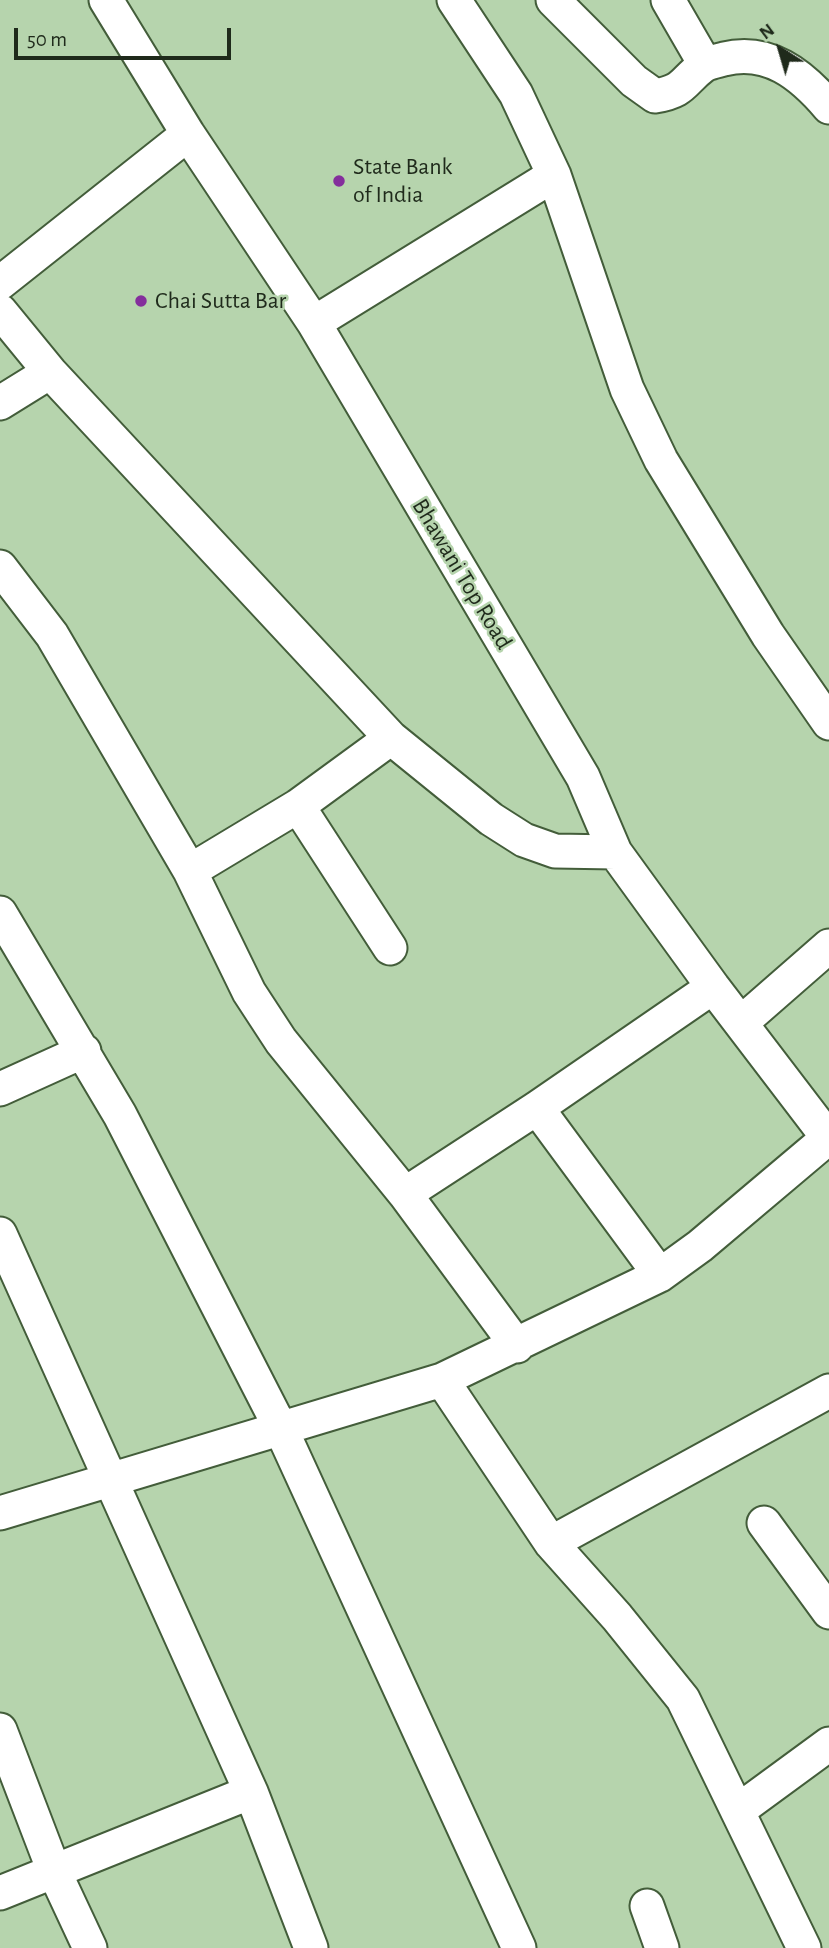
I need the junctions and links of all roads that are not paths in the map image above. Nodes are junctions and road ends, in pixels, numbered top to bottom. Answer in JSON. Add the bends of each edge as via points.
{"nodes":[{"id":1,"x":106,"y":0,"type":"edge"},
{"id":2,"x":454,"y":0,"type":"edge"},
{"id":3,"x":553,"y":0,"type":"edge"},
{"id":4,"x":668,"y":0,"type":"edge"},
{"id":5,"x":705,"y":64,"type":"junction"},
{"id":6,"x":829,"y":107,"type":"edge"},
{"id":7,"x":188,"y":134,"type":"junction"},
{"id":8,"x":554,"y":175,"type":"junction"},
{"id":9,"x":0,"y":283,"type":"edge"},
{"id":10,"x":0,"y":311,"type":"edge"},
{"id":11,"x":314,"y":323,"type":"junction"},
{"id":12,"x":50,"y":372,"type":"junction"},
{"id":13,"x":0,"y":403,"type":"edge"},
{"id":14,"x":0,"y":567,"type":"edge"},
{"id":15,"x":829,"y":723,"type":"edge"},
{"id":16,"x":391,"y":738,"type":"junction"},
{"id":17,"x":298,"y":806,"type":"junction"},
{"id":18,"x":615,"y":852,"type":"junction"},
{"id":19,"x":190,"y":871,"type":"junction"},
{"id":20,"x":0,"y":913,"type":"edge"},
{"id":21,"x":829,"y":946,"type":"edge"},
{"id":22,"x":390,"y":948,"type":"dead end"},
{"id":23,"x":713,"y":987,"type":"junction"},
{"id":24,"x":742,"y":1022,"type":"junction"},
{"id":25,"x":84,"y":1051,"type":"junction"},
{"id":26,"x":0,"y":1090,"type":"edge"},
{"id":27,"x":537,"y":1108,"type":"junction"},
{"id":28,"x":828,"y":1138,"type":"edge"},
{"id":29,"x":405,"y":1194,"type":"junction"},
{"id":30,"x":0,"y":1234,"type":"edge"},
{"id":31,"x":660,"y":1275,"type":"junction"},
{"id":32,"x":517,"y":1346,"type":"junction"},
{"id":33,"x":442,"y":1380,"type":"junction"},
{"id":34,"x":829,"y":1391,"type":"edge"},
{"id":35,"x":281,"y":1429,"type":"junction"},
{"id":36,"x":111,"y":1480,"type":"junction"},
{"id":37,"x":0,"y":1513,"type":"edge"},
{"id":38,"x":764,"y":1523,"type":"dead end"},
{"id":39,"x":551,"y":1543,"type":"junction"},
{"id":40,"x":829,"y":1612,"type":"edge"},
{"id":41,"x":0,"y":1730,"type":"edge"},
{"id":42,"x":829,"y":1744,"type":"edge"},
{"id":43,"x":251,"y":1792,"type":"junction"},
{"id":44,"x":739,"y":1810,"type":"junction"},
{"id":45,"x":54,"y":1871,"type":"junction"},
{"id":46,"x":0,"y":1893,"type":"edge"},
{"id":47,"x":647,"y":1906,"type":"dead end"},
{"id":48,"x":89,"y":1948,"type":"edge"},
{"id":49,"x":311,"y":1948,"type":"edge"},
{"id":50,"x":519,"y":1948,"type":"edge"},
{"id":51,"x":662,"y":1948,"type":"edge"},
{"id":52,"x":804,"y":1948,"type":"edge"}],
"edges":[{"from":1,"to":7,"type":"street","name":"Bhawani Top Road"},
{"from":2,"to":8,"type":"street","via":[[516,94]]},
{"from":3,"to":5,"type":"street","via":[[655,96],[675,93]]},
{"from":4,"to":5,"type":"street"},
{"from":5,"to":6,"type":"street","via":[[756,55],[776,62]]},
{"from":7,"to":9,"type":"street"},
{"from":7,"to":11,"type":"street","name":"Bhawani Top Road"},
{"from":8,"to":11,"type":"street"},
{"from":8,"to":15,"type":"street","via":[[627,389],[661,460],[768,635]]},
{"from":10,"to":12,"type":"street"},
{"from":11,"to":18,"type":"street","name":"Bhawani Top Road","via":[[583,776]]},
{"from":12,"to":13,"type":"street"},
{"from":12,"to":16,"type":"street"},
{"from":14,"to":19,"type":"street","via":[[52,635]]},
{"from":16,"to":17,"type":"street"},
{"from":16,"to":18,"type":"street","via":[[524,840],[555,851]]},
{"from":17,"to":19,"type":"street"},
{"from":17,"to":22,"type":"street"},
{"from":18,"to":23,"type":"street","name":"Bhawani Top Road"},
{"from":19,"to":29,"type":"street","via":[[249,992],[281,1041]]},
{"from":20,"to":25,"type":"street"},
{"from":21,"to":24,"type":"street"},
{"from":23,"to":24,"type":"street","name":"Bhawani Top Road"},
{"from":23,"to":27,"type":"street"},
{"from":24,"to":28,"type":"street","name":"Bhawani Top Road"},
{"from":25,"to":26,"type":"street"},
{"from":25,"to":35,"type":"street"},
{"from":27,"to":29,"type":"street"},
{"from":27,"to":31,"type":"street"},
{"from":28,"to":31,"type":"street"},
{"from":29,"to":32,"type":"street"},
{"from":30,"to":36,"type":"street"},
{"from":31,"to":32,"type":"street"},
{"from":32,"to":33,"type":"street"},
{"from":33,"to":35,"type":"street"},
{"from":33,"to":39,"type":"street"},
{"from":34,"to":39,"type":"street"},
{"from":35,"to":36,"type":"street"},
{"from":35,"to":50,"type":"street"},
{"from":36,"to":37,"type":"street"},
{"from":36,"to":43,"type":"street"},
{"from":38,"to":40,"type":"street"},
{"from":39,"to":44,"type":"street","via":[[683,1699]]},
{"from":41,"to":45,"type":"street"},
{"from":42,"to":44,"type":"street"},
{"from":43,"to":45,"type":"street"},
{"from":43,"to":49,"type":"street"},
{"from":44,"to":52,"type":"street"},
{"from":45,"to":46,"type":"street"},
{"from":45,"to":48,"type":"street"},
{"from":47,"to":51,"type":"street"}]}
